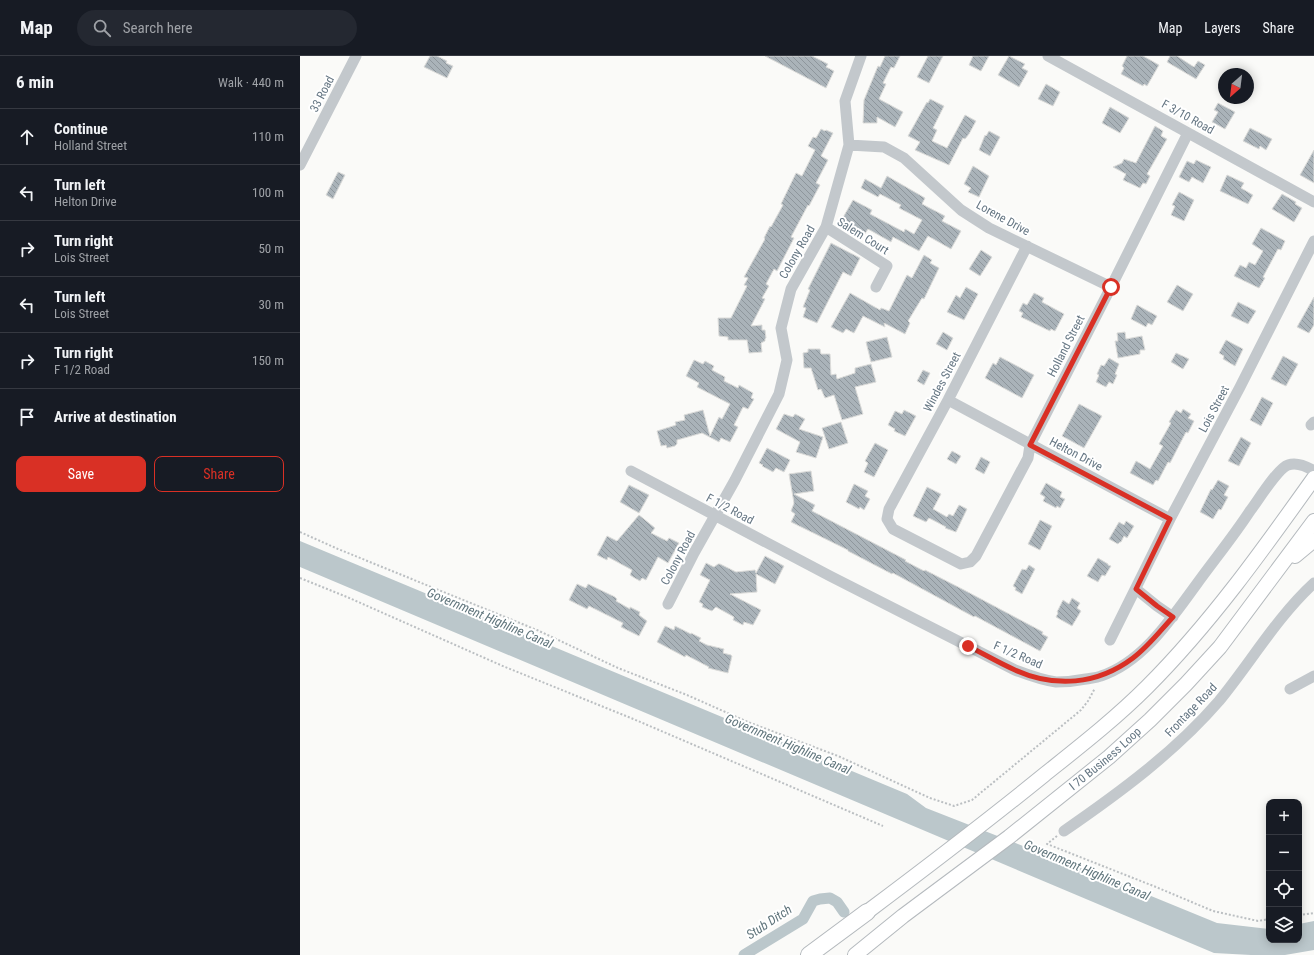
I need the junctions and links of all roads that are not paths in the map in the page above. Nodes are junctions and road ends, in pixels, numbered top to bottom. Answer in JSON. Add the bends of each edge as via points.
{"nodes":[{"id":1,"x":356,"y":56,"type":"edge"},
{"id":2,"x":860,"y":56,"type":"edge"},
{"id":3,"x":1048,"y":56,"type":"edge"},
{"id":4,"x":1188,"y":133,"type":"junction"},
{"id":5,"x":849,"y":145,"type":"junction"},
{"id":6,"x":300,"y":165,"type":"edge"},
{"id":7,"x":1314,"y":202,"type":"edge"},
{"id":8,"x":826,"y":228,"type":"junction"},
{"id":9,"x":1314,"y":241,"type":"edge"},
{"id":10,"x":1027,"y":246,"type":"junction"},
{"id":11,"x":876,"y":287,"type":"dead end"},
{"id":12,"x":1111,"y":287,"type":"junction"},
{"id":13,"x":948,"y":400,"type":"junction"},
{"id":14,"x":1030,"y":445,"type":"junction"},
{"id":15,"x":631,"y":471,"type":"dead end"},
{"id":16,"x":1314,"y":471,"type":"edge"},
{"id":17,"x":1314,"y":478,"type":"edge"},
{"id":18,"x":716,"y":516,"type":"junction"},
{"id":19,"x":1170,"y":519,"type":"junction"},
{"id":20,"x":1314,"y":521,"type":"edge"},
{"id":21,"x":1314,"y":540,"type":"edge"},
{"id":22,"x":962,"y":564,"type":"joint"},
{"id":23,"x":1278,"y":571,"type":"junction"},
{"id":24,"x":1314,"y":583,"type":"edge"},
{"id":25,"x":1136,"y":589,"type":"junction"},
{"id":26,"x":668,"y":604,"type":"dead end"},
{"id":27,"x":1173,"y":617,"type":"junction"},
{"id":28,"x":1110,"y":640,"type":"dead end"},
{"id":29,"x":1314,"y":676,"type":"edge"},
{"id":30,"x":1290,"y":689,"type":"dead end"},
{"id":31,"x":1064,"y":831,"type":"road end"},
{"id":32,"x":867,"y":912,"type":"junction"},
{"id":33,"x":809,"y":955,"type":"edge"},
{"id":34,"x":824,"y":955,"type":"edge"},
{"id":35,"x":855,"y":955,"type":"edge"}],
"edges":[{"from":1,"to":6,"type":"street","name":"33 Road"},
{"from":2,"to":5,"type":"street","name":"Colony Road","via":[[845,101]]},
{"from":3,"to":4,"type":"street","name":"F 3/10 Road"},
{"from":4,"to":7,"type":"street","name":"F 3/10 Road"},
{"from":4,"to":12,"type":"street","name":"Holland Street"},
{"from":5,"to":8,"type":"street","name":"Colony Road"},
{"from":5,"to":10,"type":"street","name":"Lorene Drive","via":[[884,147],[904,158],[961,210],[989,228]]},
{"from":8,"to":11,"type":"street","name":"Salem Court","via":[[887,266]]},
{"from":8,"to":18,"type":"street","name":"Colony Road","via":[[790,289],[781,328],[787,360],[779,394]]},
{"from":9,"to":19,"type":"street","name":"Lois Street"},
{"from":10,"to":12,"type":"street","name":"Lorene Drive"},
{"from":10,"to":13,"type":"street","name":"Windes Street"},
{"from":12,"to":14,"type":"street","name":"Holland Street"},
{"from":13,"to":14,"type":"street","name":"Helton Drive"},
{"from":13,"to":22,"type":"street","name":"Windes Street","via":[[889,509],[887,519],[893,529]]},
{"from":14,"to":19,"type":"street","name":"Helton Drive"},
{"from":14,"to":22,"type":"street","name":"Holland Street","via":[[1028,458],[976,556],[970,562]]},
{"from":15,"to":18,"type":"street","name":"F 1/2 Road"},
{"from":16,"to":27,"type":"street","name":"F 1/2 Road","via":[[1306,466],[1286,465]]},
{"from":17,"to":32,"type":"main road","via":[[1203,626],[1146,688],[981,826]]},
{"from":18,"to":26,"type":"street","name":"Colony Road"},
{"from":18,"to":27,"type":"street","name":"F 1/2 Road","via":[[1015,670],[1056,682],[1101,676],[1119,667],[1134,658]]},
{"from":19,"to":25,"type":"street","name":"Lois Street"},
{"from":20,"to":23,"type":"main road","name":"I 70 Business Loop"},
{"from":21,"to":23,"type":"main road"},
{"from":23,"to":35,"type":"main road","name":"I 70 Business Loop","via":[[1220,647],[1150,720],[1109,757],[1009,837]]},
{"from":24,"to":31,"type":"street","name":"Frontage Road","via":[[1303,593],[1234,683],[1182,738],[1138,778]]},
{"from":25,"to":27,"type":"street"},
{"from":25,"to":28,"type":"street","name":"Lois Street"},
{"from":29,"to":30,"type":"street"},
{"from":32,"to":33,"type":"highway"},
{"from":32,"to":34,"type":"highway"}]}
